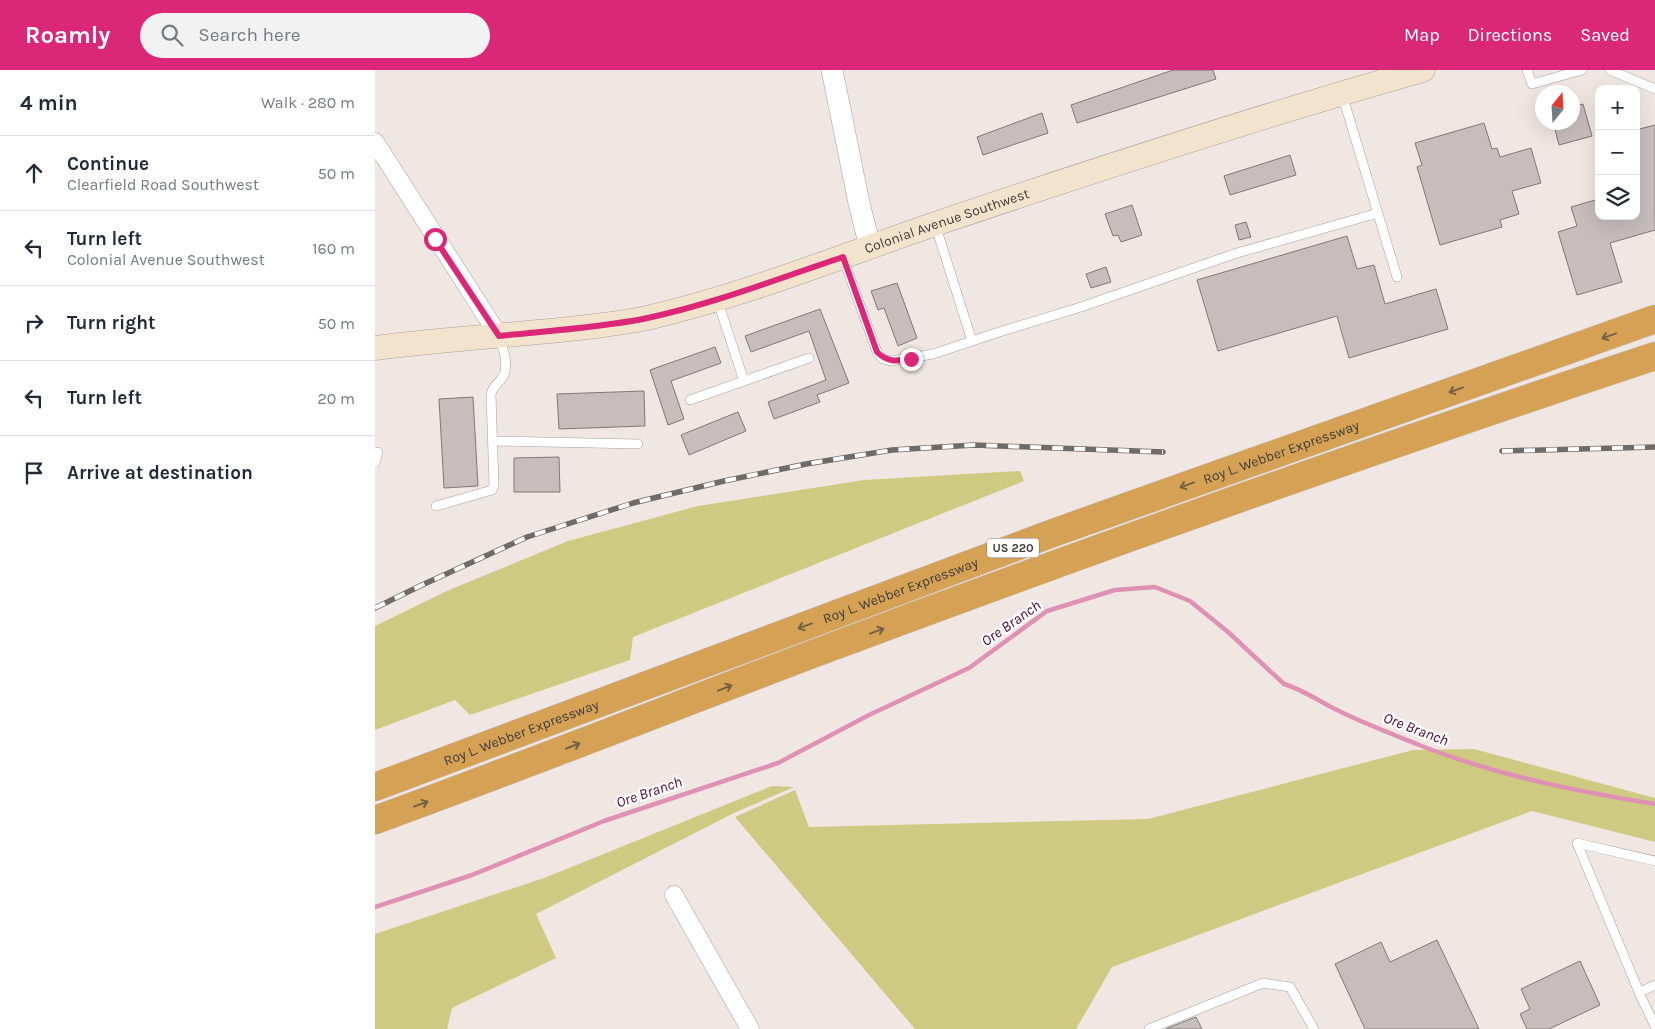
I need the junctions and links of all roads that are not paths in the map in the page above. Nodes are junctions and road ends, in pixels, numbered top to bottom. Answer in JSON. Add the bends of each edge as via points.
{"nodes":[{"id":1,"x":832,"y":70,"type":"edge"},
{"id":2,"x":1423,"y":70,"type":"edge"},
{"id":3,"x":1527,"y":70,"type":"edge"},
{"id":4,"x":1582,"y":70,"type":"edge"},
{"id":5,"x":1610,"y":70,"type":"edge"},
{"id":6,"x":1554,"y":74,"type":"edge"},
{"id":7,"x":1630,"y":74,"type":"edge"},
{"id":8,"x":1655,"y":89,"type":"edge"},
{"id":9,"x":1342,"y":94,"type":"junction"},
{"id":10,"x":375,"y":142,"type":"edge"},
{"id":11,"x":1378,"y":212,"type":"junction"},
{"id":12,"x":935,"y":224,"type":"junction"},
{"id":13,"x":870,"y":247,"type":"junction"},
{"id":14,"x":843,"y":257,"type":"junction"},
{"id":15,"x":1397,"y":277,"type":"dead end"},
{"id":16,"x":717,"y":299,"type":"junction"},
{"id":17,"x":1655,"y":319,"type":"edge"},
{"id":18,"x":499,"y":336,"type":"junction"},
{"id":19,"x":972,"y":341,"type":"junction"},
{"id":20,"x":375,"y":348,"type":"edge"},
{"id":21,"x":1655,"y":356,"type":"edge"},
{"id":22,"x":809,"y":358,"type":"dead end"},
{"id":23,"x":743,"y":381,"type":"junction"},
{"id":24,"x":690,"y":400,"type":"dead end"},
{"id":25,"x":493,"y":441,"type":"junction"},
{"id":26,"x":638,"y":444,"type":"dead end"},
{"id":27,"x":378,"y":452,"type":"dead end"},
{"id":28,"x":375,"y":464,"type":"edge"},
{"id":29,"x":436,"y":506,"type":"dead end"},
{"id":30,"x":375,"y":787,"type":"edge"},
{"id":31,"x":375,"y":820,"type":"edge"},
{"id":32,"x":1655,"y":861,"type":"edge"},
{"id":33,"x":674,"y":895,"type":"dead end"},
{"id":34,"x":1655,"y":985,"type":"edge"},
{"id":35,"x":1640,"y":992,"type":"junction"},
{"id":36,"x":1655,"y":1026,"type":"edge"},
{"id":37,"x":750,"y":1029,"type":"edge"},
{"id":38,"x":1149,"y":1029,"type":"edge"},
{"id":39,"x":1314,"y":1029,"type":"edge"}],
"edges":[{"from":1,"to":13,"type":"street"},
{"from":2,"to":9,"type":"main road","name":"Colonial Avenue Southwest"},
{"from":3,"to":6,"type":"lane","via":[[1532,84]]},
{"from":4,"to":6,"type":"lane"},
{"from":5,"to":7,"type":"lane"},
{"from":7,"to":8,"type":"lane"},
{"from":9,"to":11,"type":"lane"},
{"from":9,"to":12,"type":"main road","name":"Colonial Avenue Southwest"},
{"from":10,"to":18,"type":"street"},
{"from":11,"to":15,"type":"lane"},
{"from":11,"to":19,"type":"lane","via":[[1237,253]]},
{"from":12,"to":13,"type":"main road","name":"Colonial Avenue Southwest"},
{"from":12,"to":19,"type":"lane"},
{"from":13,"to":14,"type":"main road","name":"Colonial Avenue Southwest"},
{"from":14,"to":16,"type":"main road","name":"Colonial Avenue Southwest"},
{"from":14,"to":19,"type":"lane","via":[[877,352],[883,358],[891,362],[911,359]]},
{"from":16,"to":18,"type":"main road","name":"Colonial Avenue Southwest","via":[[600,326]]},
{"from":16,"to":23,"type":"lane"},
{"from":17,"to":30,"type":"highway","name":"Roy L. Webber Expressway","number":"US 220","one_way":true,"via":[[1053,533]]},
{"from":18,"to":20,"type":"main road","name":"Colonial Avenue Southwest"},
{"from":18,"to":25,"type":"lane","via":[[505,356],[505,372],[491,390]]},
{"from":31,"to":21,"type":"highway","number":"US 220","one_way":true,"via":[[1100,548]]},
{"from":22,"to":23,"type":"lane"},
{"from":23,"to":24,"type":"lane"},
{"from":25,"to":26,"type":"lane"},
{"from":25,"to":29,"type":"lane","via":[[492,490]]},
{"from":27,"to":28,"type":"lane"},
{"from":32,"to":35,"type":"lane","via":[[1577,843]]},
{"from":33,"to":37,"type":"street"},
{"from":34,"to":35,"type":"lane"},
{"from":35,"to":36,"type":"lane"},
{"from":38,"to":39,"type":"lane","via":[[1263,982],[1290,987]]}]}
